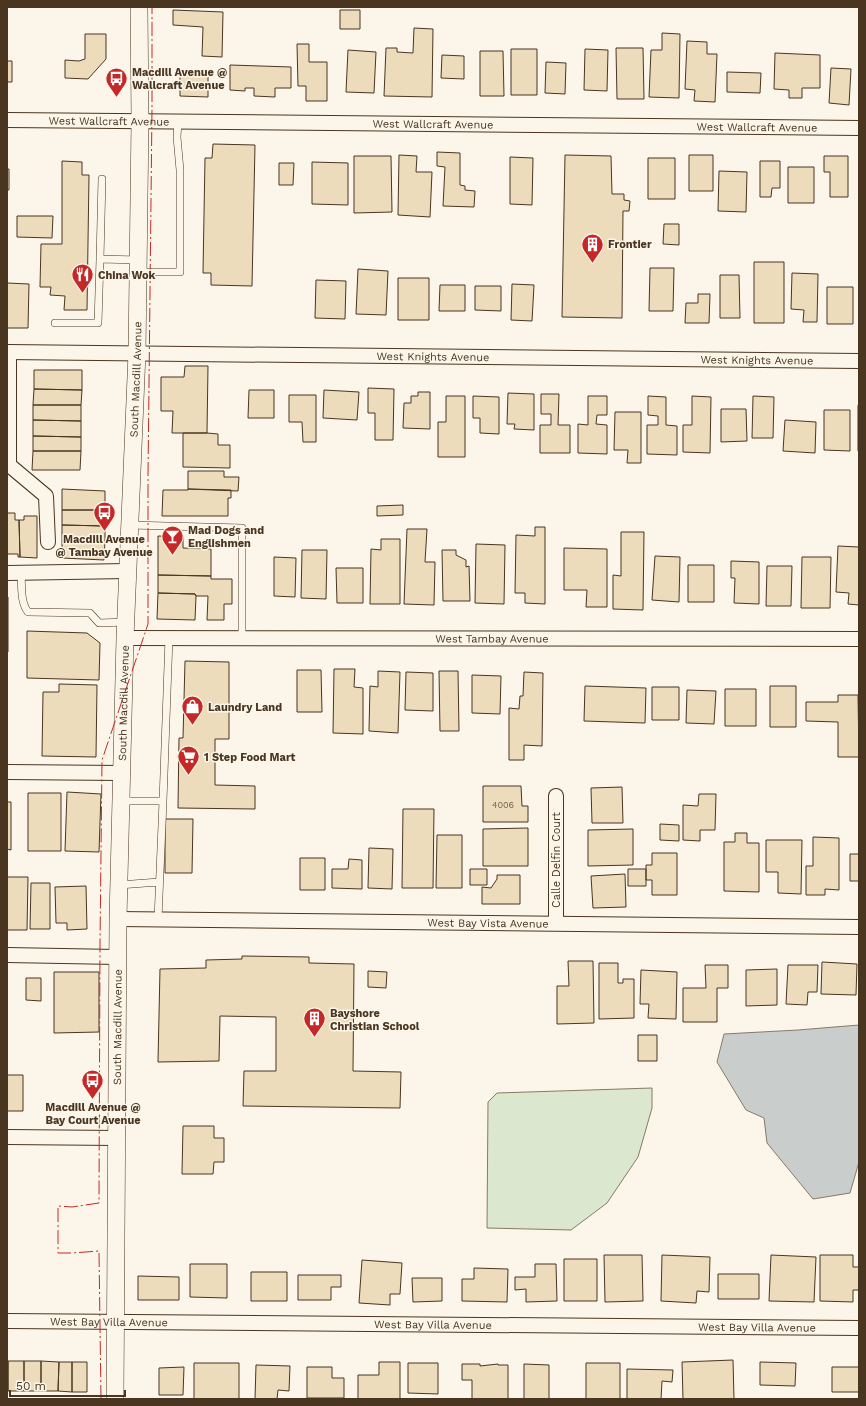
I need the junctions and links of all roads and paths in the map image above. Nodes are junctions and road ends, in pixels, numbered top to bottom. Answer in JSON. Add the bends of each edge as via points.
{"nodes":[{"id":1,"x":139,"y":7,"type":"edge"},
{"id":2,"x":7,"y":120,"type":"edge"},
{"id":3,"x":140,"y":121,"type":"junction"},
{"id":4,"x":178,"y":122,"type":"junction"},
{"id":5,"x":859,"y":128,"type":"edge"},
{"id":6,"x":102,"y":179,"type":"dead end"},
{"id":7,"x":100,"y":259,"type":"junction"},
{"id":8,"x":138,"y":266,"type":"junction"},
{"id":9,"x":55,"y":323,"type":"dead end"},
{"id":10,"x":8,"y":352,"type":"edge"},
{"id":11,"x":137,"y":353,"type":"junction"},
{"id":12,"x":859,"y":361,"type":"edge"},
{"id":13,"x":8,"y":465,"type":"edge"},
{"id":14,"x":130,"y":525,"type":"junction"},
{"id":15,"x":48,"y":542,"type":"dead end"},
{"id":16,"x":128,"y":571,"type":"junction"},
{"id":17,"x":14,"y":573,"type":"edge"},
{"id":18,"x":125,"y":630,"type":"junction"},
{"id":19,"x":169,"y":638,"type":"junction"},
{"id":20,"x":242,"y":638,"type":"junction"},
{"id":21,"x":859,"y":639,"type":"edge"},
{"id":22,"x":7,"y":772,"type":"edge"},
{"id":23,"x":121,"y":773,"type":"junction"},
{"id":24,"x":556,"y":796,"type":"dead end"},
{"id":25,"x":120,"y":801,"type":"junction"},
{"id":26,"x":163,"y":801,"type":"junction"},
{"id":27,"x":159,"y":882,"type":"junction"},
{"id":28,"x":118,"y":885,"type":"junction"},
{"id":29,"x":118,"y":918,"type":"junction"},
{"id":30,"x":158,"y":919,"type":"junction"},
{"id":31,"x":556,"y":923,"type":"junction"},
{"id":32,"x":859,"y":927,"type":"edge"},
{"id":33,"x":7,"y":955,"type":"edge"},
{"id":34,"x":117,"y":957,"type":"junction"},
{"id":35,"x":7,"y":1137,"type":"edge"},
{"id":36,"x":116,"y":1138,"type":"junction"},
{"id":37,"x":7,"y":1321,"type":"edge"},
{"id":38,"x":115,"y":1322,"type":"junction"},
{"id":39,"x":859,"y":1328,"type":"edge"},
{"id":40,"x":115,"y":1399,"type":"edge"}],
"edges":[{"from":1,"to":3,"type":"street","name":"South Macdill Avenue"},
{"from":2,"to":3,"type":"street","name":"West Wallcraft Avenue"},
{"from":3,"to":4,"type":"street","name":"West Wallcraft Avenue"},
{"from":3,"to":8,"type":"street","name":"South Macdill Avenue"},
{"from":4,"to":5,"type":"street","name":"West Wallcraft Avenue"},
{"from":4,"to":8,"type":"lane","via":[[180,272]]},
{"from":6,"to":7,"type":"lane"},
{"from":7,"to":8,"type":"lane"},
{"from":7,"to":9,"type":"lane","via":[[98,323]]},
{"from":8,"to":11,"type":"street","name":"South Macdill Avenue"},
{"from":10,"to":11,"type":"street","name":"West Knights Avenue"},
{"from":10,"to":13,"type":"street"},
{"from":11,"to":12,"type":"street","name":"West Knights Avenue"},
{"from":11,"to":14,"type":"street","name":"South Macdill Avenue"},
{"from":13,"to":15,"type":"street","via":[[46,496]]},
{"from":14,"to":16,"type":"street","name":"South Macdill Avenue"},
{"from":14,"to":20,"type":"lane","via":[[242,528]]},
{"from":16,"to":17,"type":"street"},
{"from":16,"to":18,"type":"street","name":"South Macdill Avenue"},
{"from":17,"to":18,"type":"lane","via":[[28,612],[90,613],[99,623]]},
{"from":18,"to":19,"type":"street","name":"West Tambay Avenue"},
{"from":18,"to":23,"type":"street","name":"South Macdill Avenue"},
{"from":19,"to":20,"type":"street","name":"West Tambay Avenue"},
{"from":19,"to":26,"type":"lane"},
{"from":20,"to":21,"type":"street","name":"West Tambay Avenue"},
{"from":22,"to":23,"type":"street"},
{"from":23,"to":25,"type":"street","name":"South Macdill Avenue"},
{"from":24,"to":31,"type":"street","name":"Calle Delfin Court"},
{"from":25,"to":26,"type":"lane"},
{"from":25,"to":28,"type":"street","name":"South Macdill Avenue"},
{"from":26,"to":27,"type":"lane"},
{"from":27,"to":28,"type":"lane"},
{"from":27,"to":30,"type":"lane"},
{"from":28,"to":29,"type":"street","name":"South Macdill Avenue"},
{"from":29,"to":30,"type":"street","name":"West Bay Vista Avenue"},
{"from":29,"to":34,"type":"street","name":"South Macdill Avenue"},
{"from":30,"to":31,"type":"street","name":"West Bay Vista Avenue"},
{"from":31,"to":32,"type":"street","name":"West Bay Vista Avenue"},
{"from":33,"to":34,"type":"street"},
{"from":34,"to":36,"type":"street","name":"South Macdill Avenue"},
{"from":35,"to":36,"type":"street"},
{"from":36,"to":38,"type":"street","name":"South Macdill Avenue"},
{"from":37,"to":38,"type":"street","name":"West Bay Villa Avenue"},
{"from":38,"to":39,"type":"street","name":"West Bay Villa Avenue"},
{"from":38,"to":40,"type":"street","name":"South Macdill Avenue"}]}
